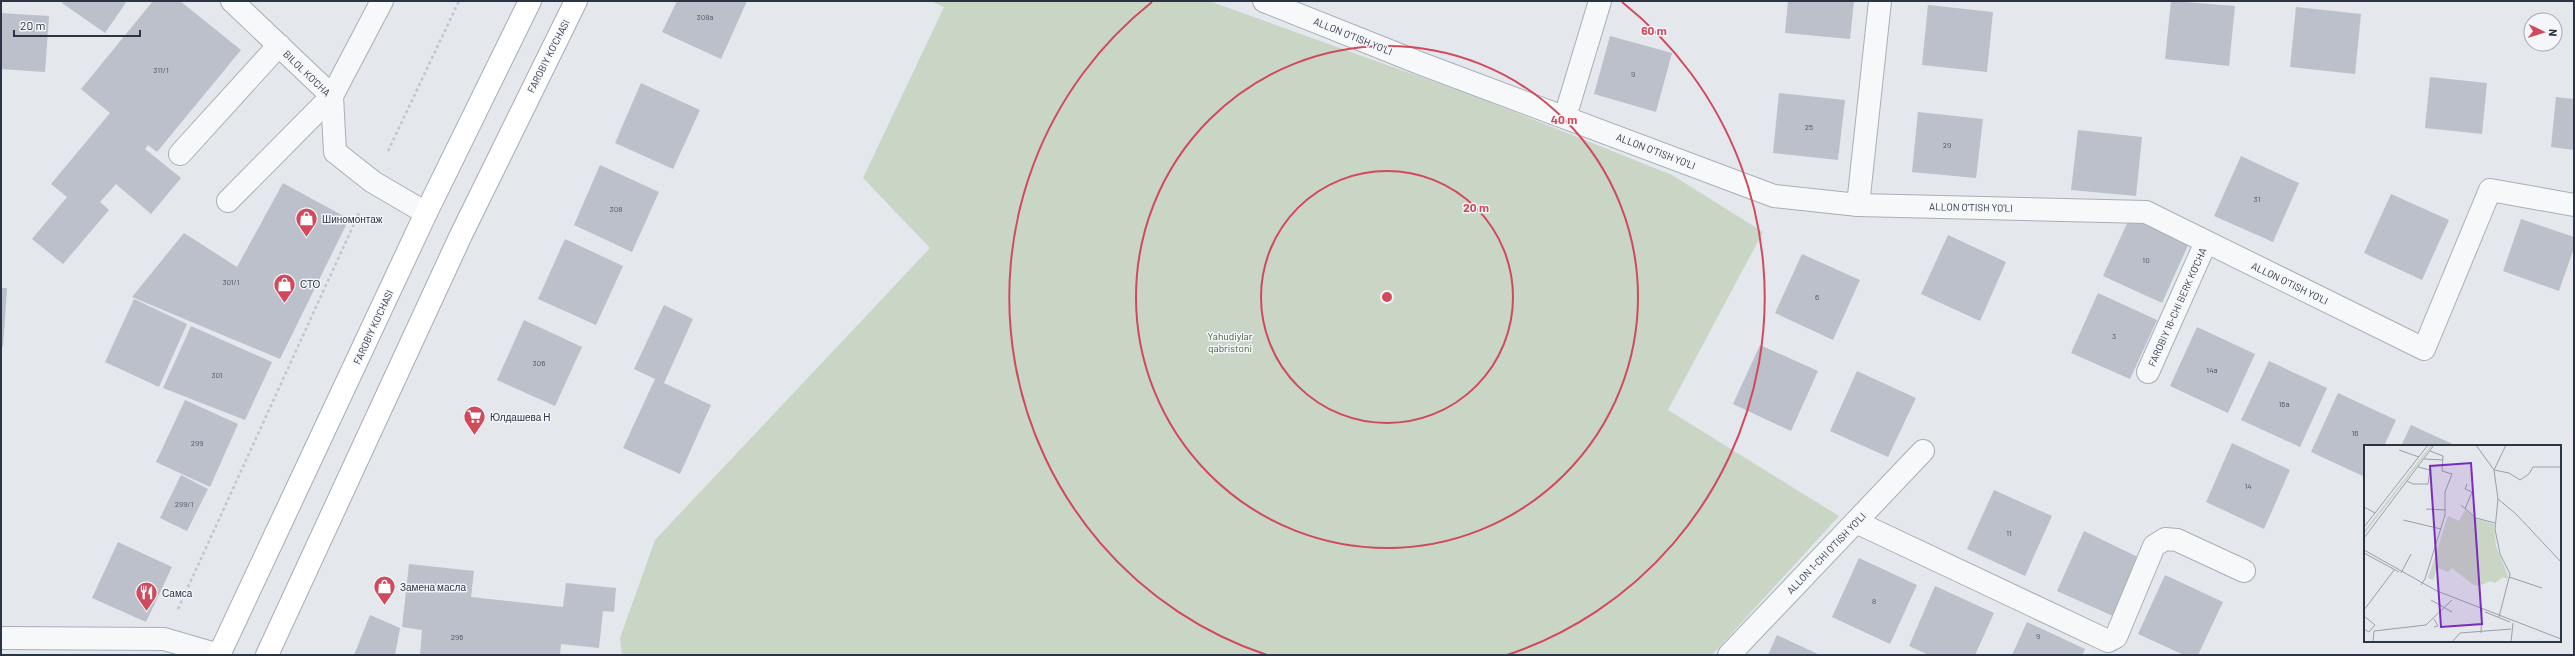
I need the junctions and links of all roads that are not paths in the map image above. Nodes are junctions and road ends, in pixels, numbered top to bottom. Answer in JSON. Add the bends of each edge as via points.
{"nodes":[{"id":1,"x":232,"y":1,"type":"edge"},
{"id":2,"x":382,"y":1,"type":"edge"},
{"id":3,"x":530,"y":1,"type":"edge"},
{"id":4,"x":576,"y":1,"type":"edge"},
{"id":5,"x":1264,"y":1,"type":"edge"},
{"id":6,"x":1600,"y":1,"type":"edge"},
{"id":7,"x":1880,"y":1,"type":"edge"},
{"id":8,"x":279,"y":46,"type":"junction"},
{"id":9,"x":332,"y":96,"type":"junction"},
{"id":10,"x":1565,"y":118,"type":"junction"},
{"id":11,"x":180,"y":154,"type":"dead end"},
{"id":12,"x":228,"y":201,"type":"dead end"},
{"id":13,"x":1858,"y":205,"type":"junction"},
{"id":14,"x":2574,"y":205,"type":"edge"},
{"id":15,"x":426,"y":213,"type":"junction"},
{"id":16,"x":2206,"y":242,"type":"junction"},
{"id":17,"x":2148,"y":372,"type":"dead end"},
{"id":18,"x":1923,"y":451,"type":"dead end"},
{"id":19,"x":1856,"y":522,"type":"junction"},
{"id":20,"x":2244,"y":571,"type":"dead end"},
{"id":21,"x":1,"y":638,"type":"edge"},
{"id":22,"x":219,"y":655,"type":"edge"},
{"id":23,"x":267,"y":655,"type":"edge"},
{"id":24,"x":1728,"y":655,"type":"edge"}],
"edges":[{"from":1,"to":8,"type":"street","name":"BILOL KO'CHA"},
{"from":2,"to":9,"type":"street"},
{"from":3,"to":15,"type":"main road","name":"FAROBIY KO'CHASI"},
{"from":4,"to":23,"type":"main road","name":"FAROBIY KO'CHASI","via":[[461,235]]},
{"from":5,"to":10,"type":"street","name":"ALLON O'TISH YO'LI"},
{"from":6,"to":10,"type":"street"},
{"from":7,"to":13,"type":"street"},
{"from":8,"to":9,"type":"street","name":"BILOL KO'CHA"},
{"from":8,"to":11,"type":"street"},
{"from":9,"to":12,"type":"street"},
{"from":9,"to":15,"type":"street","name":"BILOL KO'CHA","via":[[335,152],[373,182]]},
{"from":10,"to":13,"type":"street","name":"ALLON O'TISH YO'LI","via":[[1774,196]]},
{"from":13,"to":16,"type":"street","name":"ALLON O'TISH YO'LI","via":[[2146,212]]},
{"from":14,"to":16,"type":"street","name":"ALLON O'TISH YO'LI","via":[[2490,190],[2424,349]]},
{"from":15,"to":22,"type":"main road","name":"FAROBIY KO'CHASI"},
{"from":16,"to":17,"type":"street","name":"FAROBIY 16-CHI BERK KO'CHA"},
{"from":18,"to":19,"type":"street","name":"ALLON 1-CHI O'TISH YO'LI"},
{"from":19,"to":20,"type":"street","via":[[2108,640],[2116,637],[2154,546],[2164,539],[2177,540]]},
{"from":19,"to":24,"type":"street","name":"ALLON 1-CHI O'TISH YO'LI"},
{"from":21,"to":22,"type":"street","via":[[164,639]]}]}
